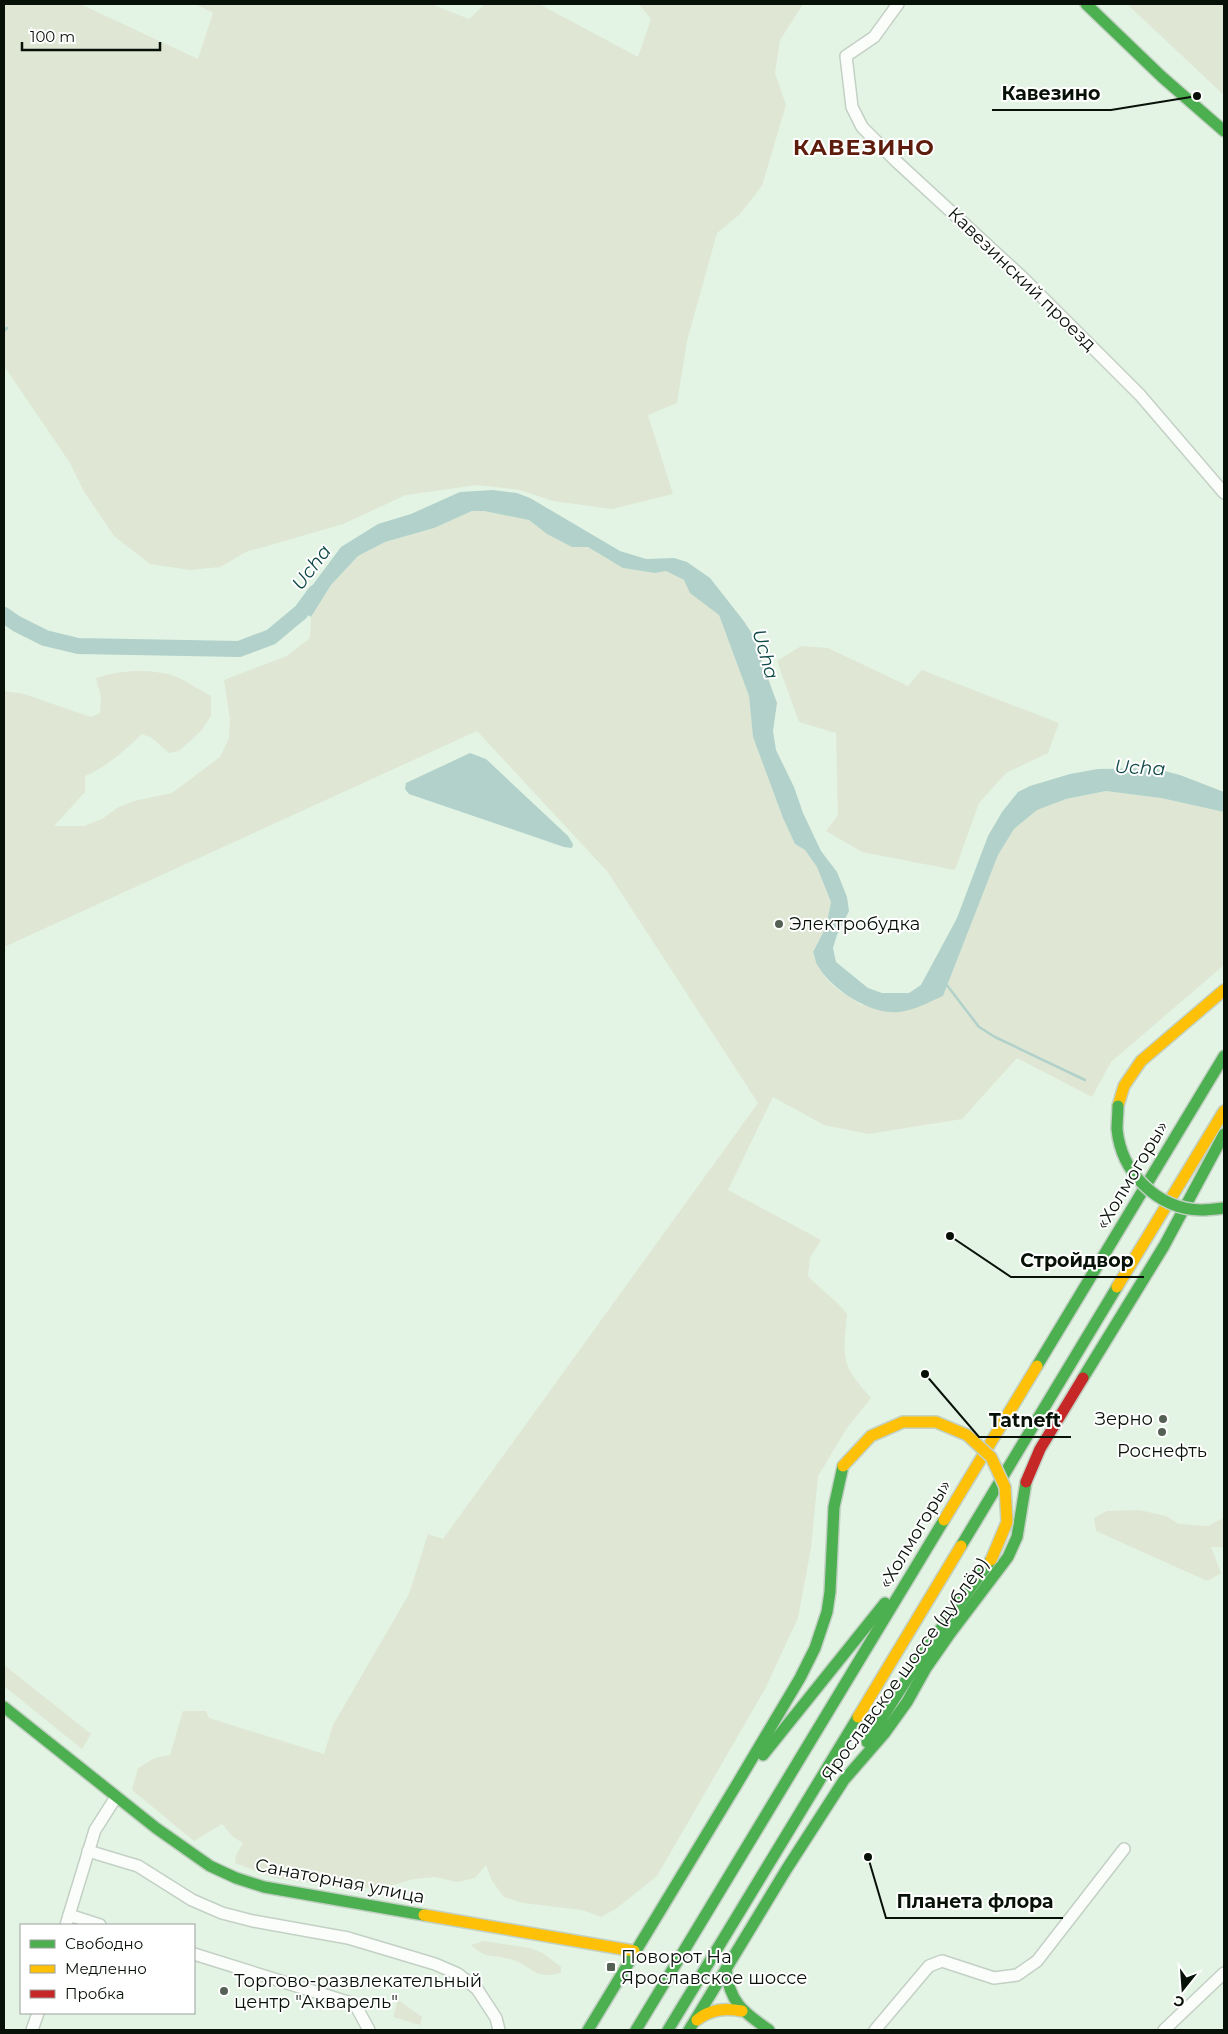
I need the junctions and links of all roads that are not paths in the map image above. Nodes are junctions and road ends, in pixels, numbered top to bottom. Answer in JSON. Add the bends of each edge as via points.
{"nodes":[{"id":1,"x":898,"y":4,"type":"edge"},
{"id":2,"x":1086,"y":4,"type":"edge"},
{"id":3,"x":1224,"y":131,"type":"edge"},
{"id":4,"x":1224,"y":493,"type":"edge"},
{"id":5,"x":1224,"y":990,"type":"edge"},
{"id":6,"x":1224,"y":1056,"type":"edge"},
{"id":7,"x":1224,"y":1111,"type":"edge"},
{"id":8,"x":1224,"y":1134,"type":"edge"},
{"id":9,"x":1224,"y":1208,"type":"edge"},
{"id":10,"x":927,"y":1548,"type":"junction"},
{"id":11,"x":4,"y":1707,"type":"edge"},
{"id":12,"x":844,"y":1780,"type":"junction"},
{"id":13,"x":116,"y":1797,"type":"junction"},
{"id":14,"x":725,"y":1806,"type":"junction"},
{"id":15,"x":1124,"y":1849,"type":"dead end"},
{"id":16,"x":88,"y":1851,"type":"junction"},
{"id":17,"x":67,"y":1920,"type":"edge"},
{"id":18,"x":93,"y":1924,"type":"edge"},
{"id":19,"x":634,"y":1951,"type":"junction"},
{"id":20,"x":195,"y":1954,"type":"edge"},
{"id":21,"x":726,"y":1969,"type":"junction"},
{"id":22,"x":1224,"y":1973,"type":"edge"},
{"id":23,"x":742,"y":2011,"type":"junction"},
{"id":24,"x":38,"y":2014,"type":"edge"},
{"id":25,"x":691,"y":2026,"type":"edge"},
{"id":26,"x":32,"y":2030,"type":"edge"},
{"id":27,"x":369,"y":2030,"type":"edge"},
{"id":28,"x":499,"y":2030,"type":"edge"},
{"id":29,"x":588,"y":2030,"type":"edge"},
{"id":30,"x":636,"y":2030,"type":"edge"},
{"id":31,"x":668,"y":2030,"type":"edge"},
{"id":32,"x":769,"y":2030,"type":"edge"},
{"id":33,"x":875,"y":2030,"type":"edge"},
{"id":34,"x":1164,"y":2030,"type":"edge"}],
"edges":[{"from":1,"to":4,"type":"street","name":"Кавезинский проезд","via":[[874,37],[846,56],[852,107],[862,127],[1021,276],[1140,395]]},
{"from":2,"to":3,"type":"main road"},
{"from":5,"to":9,"type":"main road","bridge":true,"via":[[1141,1061],[1124,1086],[1116,1126],[1119,1146],[1127,1165],[1143,1185],[1163,1200],[1182,1208]]},
{"from":6,"to":10,"type":"main road","name":"«Холмогоры»"},
{"from":7,"to":31,"type":"main road"},
{"from":8,"to":12,"type":"main road","name":"Ярославское шоссе (дублёр)","via":[[1164,1246],[1040,1449],[1026,1484],[1017,1537],[1008,1557],[949,1634],[884,1734]]},
{"from":10,"to":14,"type":"main road"},
{"from":10,"to":30,"type":"main road","name":"«Холмогоры»"},
{"from":11,"to":13,"type":"main road","name":"Санаторная улица"},
{"from":12,"to":14,"type":"main road","bridge":true,"via":[[913,1666],[991,1560],[1006,1529],[1007,1495],[1001,1473],[992,1458],[963,1431],[930,1420],[907,1421],[885,1427],[856,1447],[843,1466],[836,1483],[832,1575],[821,1632]]},
{"from":12,"to":21,"type":"main road","name":"Ярославское шоссе (дублёр)"},
{"from":13,"to":16,"type":"street","via":[[95,1830]]},
{"from":13,"to":19,"type":"main road","name":"Санаторная улица","via":[[210,1866],[255,1884]]},
{"from":14,"to":19,"type":"main road"},
{"from":15,"to":33,"type":"street","via":[[1037,1960],[1017,1975],[994,1978],[942,1962],[929,1966]]},
{"from":16,"to":17,"type":"street"},
{"from":16,"to":28,"type":"street","via":[[138,1866],[192,1900],[222,1913],[348,1938],[442,1967],[458,1974],[476,1989],[496,2018]]},
{"from":17,"to":18,"type":"street"},
{"from":19,"to":29,"type":"main road"},
{"from":20,"to":27,"type":"street","via":[[351,2003]]},
{"from":21,"to":23,"type":"main road","via":[[732,1998]]},
{"from":21,"to":25,"type":"main road","name":"Ярославское шоссе (дублёр)"},
{"from":22,"to":34,"type":"street"},
{"from":23,"to":25,"type":"main road","via":[[716,2009]]},
{"from":23,"to":32,"type":"main road"},
{"from":24,"to":26,"type":"street"}]}
